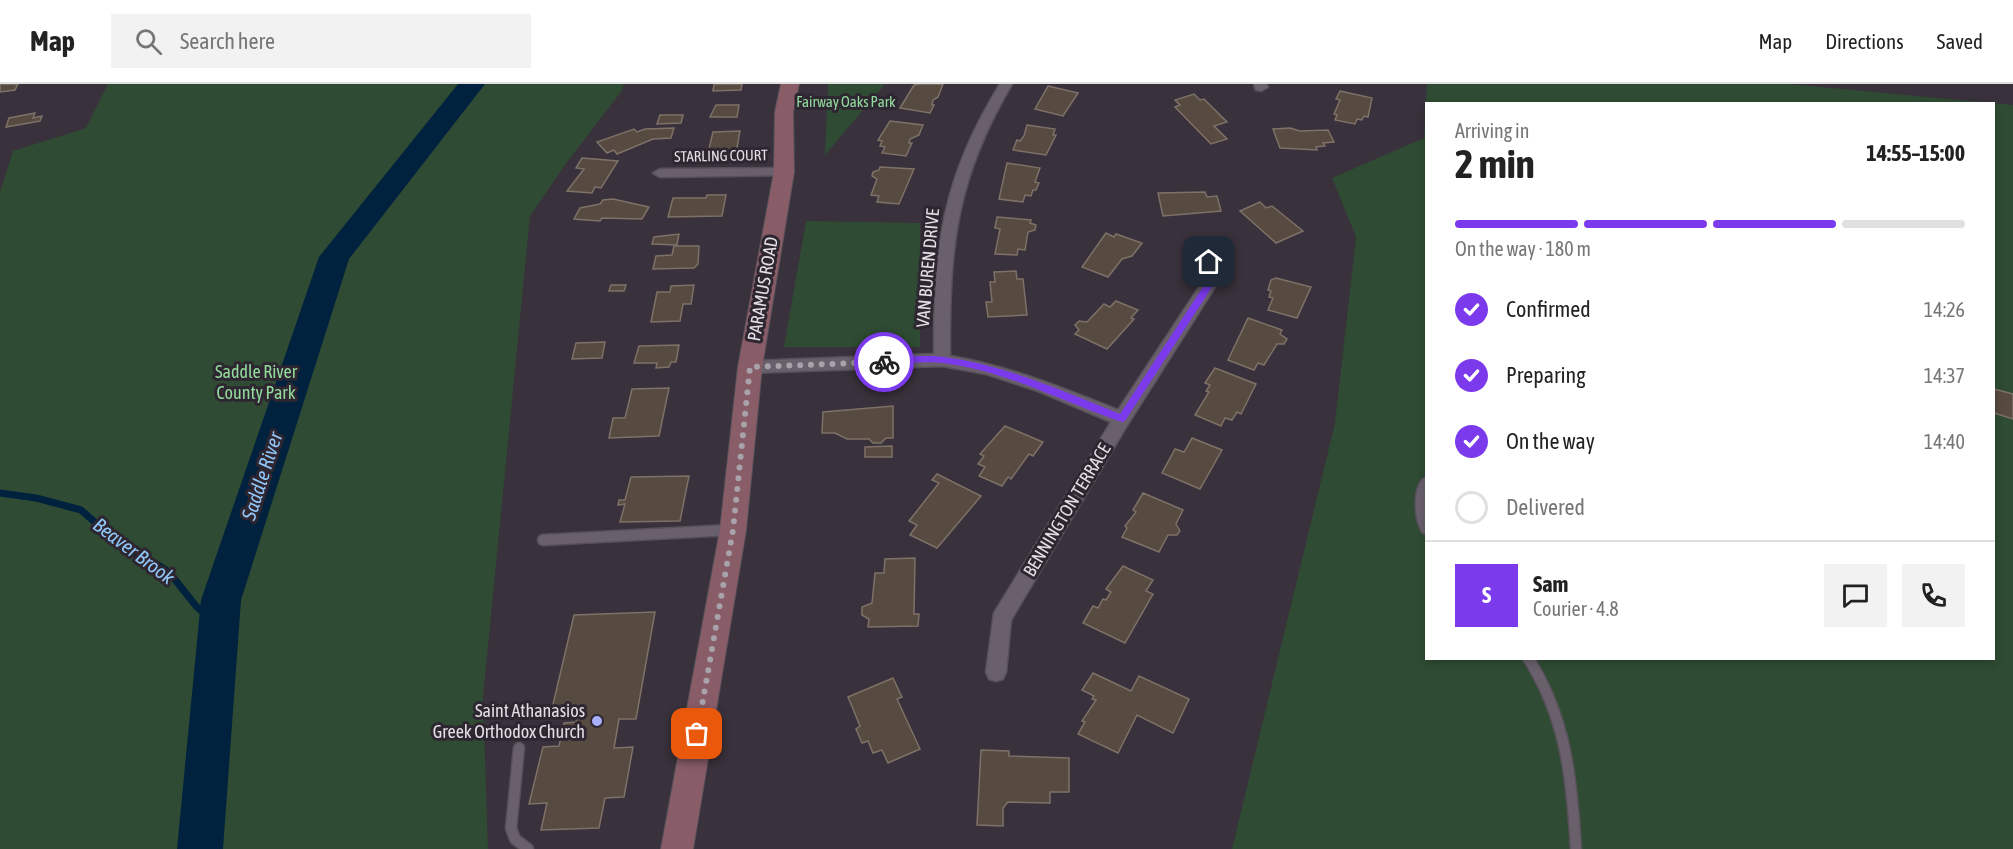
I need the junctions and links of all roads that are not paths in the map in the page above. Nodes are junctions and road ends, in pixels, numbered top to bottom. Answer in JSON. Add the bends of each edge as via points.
{"nodes":[{"id":1,"x":790,"y":84,"type":"edge"},
{"id":2,"x":1006,"y":84,"type":"edge"},
{"id":3,"x":784,"y":171,"type":"junction"},
{"id":4,"x":660,"y":173,"type":"dead end"},
{"id":5,"x":1209,"y":262,"type":"dead end"},
{"id":6,"x":942,"y":360,"type":"junction"},
{"id":7,"x":750,"y":367,"type":"junction"},
{"id":8,"x":1122,"y":419,"type":"junction"},
{"id":9,"x":1425,"y":484,"type":"edge"},
{"id":10,"x":1425,"y":528,"type":"edge"},
{"id":11,"x":733,"y":530,"type":"junction"},
{"id":12,"x":543,"y":540,"type":"dead end"},
{"id":13,"x":1529,"y":660,"type":"edge"},
{"id":14,"x":996,"y":672,"type":"dead end"},
{"id":15,"x":519,"y":748,"type":"dead end"},
{"id":16,"x":528,"y":849,"type":"edge"},
{"id":17,"x":677,"y":849,"type":"edge"},
{"id":18,"x":1576,"y":849,"type":"edge"}],
"edges":[{"from":1,"to":3,"type":"main road","name":"PARAMUS ROAD","via":[[784,112]]},
{"from":2,"to":6,"type":"street","name":"VAN BUREN DRIVE","via":[[969,148],[952,205],[942,297]]},
{"from":3,"to":4,"type":"street","name":"STARLING COURT"},
{"from":3,"to":7,"type":"main road","name":"PARAMUS ROAD"},
{"from":5,"to":8,"type":"street","name":"BENNINGTON TERRACE","via":[[1209,284]]},
{"from":6,"to":7,"type":"street"},
{"from":6,"to":8,"type":"street","via":[[987,368]]},
{"from":7,"to":11,"type":"main road","name":"PARAMUS ROAD"},
{"from":8,"to":14,"type":"street","name":"BENNINGTON TERRACE","via":[[1001,619]]},
{"from":9,"to":10,"type":"lane"},
{"from":11,"to":12,"type":"lane"},
{"from":11,"to":17,"type":"main road","name":"PARAMUS ROAD"},
{"from":13,"to":18,"type":"lane","via":[[1541,676],[1560,722],[1572,777]]},
{"from":15,"to":16,"type":"lane","via":[[511,828],[515,839]]}]}
